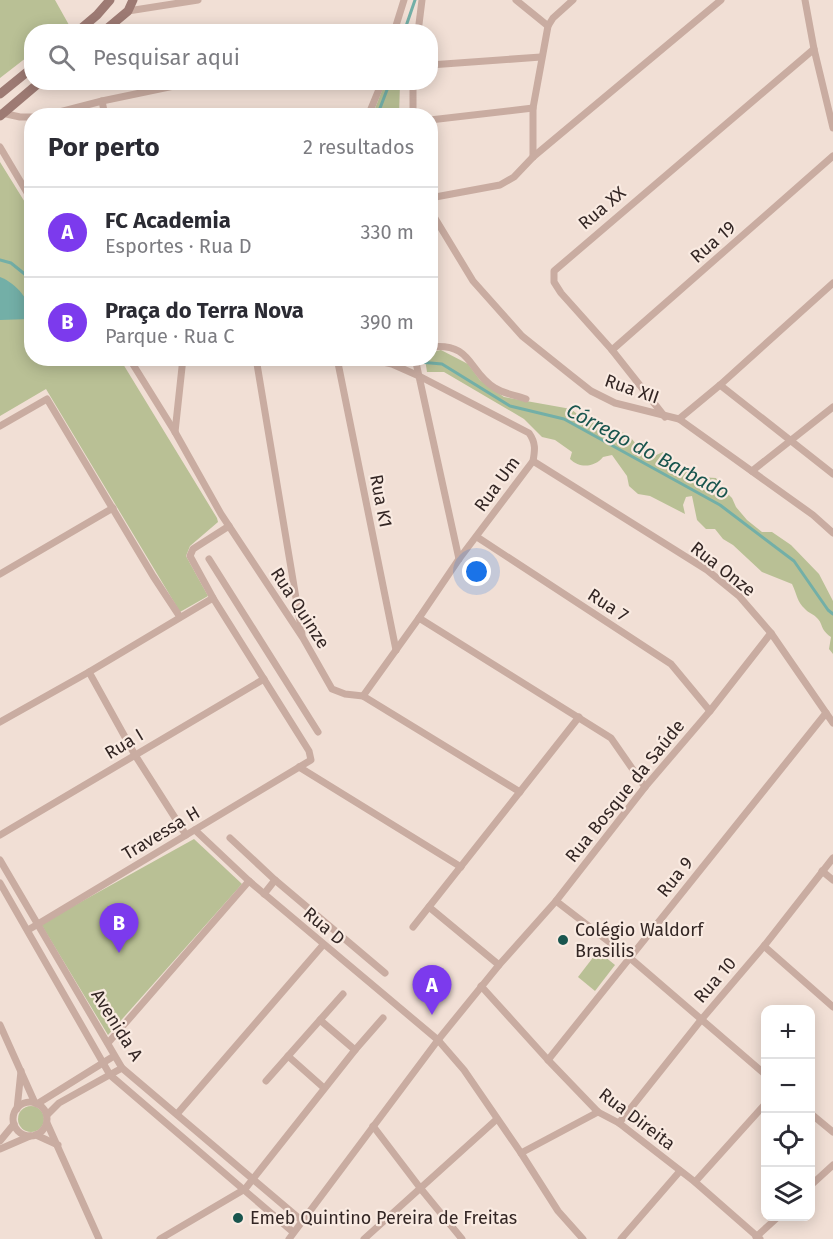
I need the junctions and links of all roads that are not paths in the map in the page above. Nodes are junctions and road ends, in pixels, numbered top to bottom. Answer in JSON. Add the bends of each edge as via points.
{"nodes":[{"id":1,"x":110,"y":0,"type":"edge"},
{"id":2,"x":133,"y":0,"type":"edge"},
{"id":3,"x":198,"y":0,"type":"edge"},
{"id":4,"x":404,"y":0,"type":"edge"},
{"id":5,"x":422,"y":0,"type":"edge"},
{"id":6,"x":516,"y":0,"type":"edge"},
{"id":7,"x":573,"y":0,"type":"edge"},
{"id":8,"x":721,"y":0,"type":"edge"},
{"id":9,"x":805,"y":0,"type":"edge"},
{"id":10,"x":128,"y":11,"type":"junction"},
{"id":11,"x":86,"y":24,"type":"edge"},
{"id":12,"x":113,"y":24,"type":"edge"},
{"id":13,"x":396,"y":24,"type":"edge"},
{"id":14,"x":419,"y":24,"type":"edge"},
{"id":15,"x":548,"y":26,"type":"junction"},
{"id":16,"x":814,"y":49,"type":"junction"},
{"id":17,"x":541,"y":57,"type":"junction"},
{"id":18,"x":438,"y":64,"type":"edge"},
{"id":19,"x":24,"y":74,"type":"edge"},
{"id":20,"x":30,"y":90,"type":"edge"},
{"id":21,"x":155,"y":90,"type":"edge"},
{"id":22,"x":379,"y":90,"type":"edge"},
{"id":23,"x":413,"y":90,"type":"edge"},
{"id":24,"x":0,"y":94,"type":"edge"},
{"id":25,"x":102,"y":101,"type":"junction"},
{"id":26,"x":75,"y":108,"type":"edge"},
{"id":27,"x":103,"y":108,"type":"edge"},
{"id":28,"x":371,"y":108,"type":"edge"},
{"id":29,"x":413,"y":108,"type":"edge"},
{"id":30,"x":533,"y":108,"type":"junction"},
{"id":31,"x":1,"y":114,"type":"edge"},
{"id":32,"x":24,"y":116,"type":"edge"},
{"id":33,"x":438,"y":119,"type":"edge"},
{"id":34,"x":833,"y":128,"type":"edge"},
{"id":35,"x":0,"y":147,"type":"edge"},
{"id":36,"x":833,"y":156,"type":"edge"},
{"id":37,"x":3,"y":157,"type":"edge"},
{"id":38,"x":533,"y":158,"type":"junction"},
{"id":39,"x":24,"y":188,"type":"edge"},
{"id":40,"x":438,"y":197,"type":"edge"},
{"id":41,"x":438,"y":223,"type":"edge"},
{"id":42,"x":833,"y":283,"type":"edge"},
{"id":43,"x":438,"y":346,"type":"edge"},
{"id":44,"x":612,"y":350,"type":"junction"},
{"id":45,"x":134,"y":366,"type":"edge"},
{"id":46,"x":182,"y":366,"type":"edge"},
{"id":47,"x":257,"y":366,"type":"edge"},
{"id":48,"x":339,"y":366,"type":"edge"},
{"id":49,"x":396,"y":366,"type":"edge"},
{"id":50,"x":417,"y":366,"type":"edge"},
{"id":51,"x":419,"y":376,"type":"junction"},
{"id":52,"x":720,"y":385,"type":"junction"},
{"id":53,"x":526,"y":399,"type":"dead end"},
{"id":54,"x":833,"y":407,"type":"edge"},
{"id":55,"x":665,"y":417,"type":"junction"},
{"id":56,"x":679,"y":419,"type":"junction"},
{"id":57,"x":0,"y":426,"type":"edge"},
{"id":58,"x":175,"y":432,"type":"junction"},
{"id":59,"x":791,"y":440,"type":"junction"},
{"id":60,"x":532,"y":461,"type":"junction"},
{"id":61,"x":752,"y":471,"type":"junction"},
{"id":62,"x":833,"y":474,"type":"edge"},
{"id":63,"x":113,"y":508,"type":"junction"},
{"id":64,"x":229,"y":526,"type":"junction"},
{"id":65,"x":833,"y":533,"type":"edge"},
{"id":66,"x":477,"y":537,"type":"junction"},
{"id":67,"x":209,"y":559,"type":"dead end"},
{"id":68,"x":459,"y":559,"type":"junction"},
{"id":69,"x":0,"y":574,"type":"edge"},
{"id":70,"x":213,"y":598,"type":"junction"},
{"id":71,"x":242,"y":611,"type":"junction"},
{"id":72,"x":180,"y":617,"type":"junction"},
{"id":73,"x":419,"y":618,"type":"junction"},
{"id":74,"x":227,"y":620,"type":"junction"},
{"id":75,"x":771,"y":633,"type":"junction"},
{"id":76,"x":303,"y":638,"type":"junction"},
{"id":77,"x":396,"y":650,"type":"junction"},
{"id":78,"x":89,"y":672,"type":"junction"},
{"id":79,"x":264,"y":679,"type":"junction"},
{"id":80,"x":363,"y":696,"type":"junction"},
{"id":81,"x":710,"y":711,"type":"junction"},
{"id":82,"x":826,"y":714,"type":"junction"},
{"id":83,"x":579,"y":717,"type":"junction"},
{"id":84,"x":0,"y":722,"type":"edge"},
{"id":85,"x":833,"y":723,"type":"edge"},
{"id":86,"x":318,"y":732,"type":"dead end"},
{"id":87,"x":135,"y":755,"type":"junction"},
{"id":88,"x":299,"y":767,"type":"junction"},
{"id":89,"x":645,"y":788,"type":"junction"},
{"id":90,"x":520,"y":792,"type":"junction"},
{"id":91,"x":195,"y":830,"type":"junction"},
{"id":92,"x":0,"y":835,"type":"edge"},
{"id":93,"x":186,"y":836,"type":"junction"},
{"id":94,"x":230,"y":838,"type":"dead end"},
{"id":95,"x":833,"y":858,"type":"edge"},
{"id":96,"x":0,"y":860,"type":"edge"},
{"id":97,"x":461,"y":867,"type":"junction"},
{"id":98,"x":822,"y":871,"type":"junction"},
{"id":99,"x":275,"y":880,"type":"junction"},
{"id":100,"x":833,"y":880,"type":"edge"},
{"id":101,"x":249,"y":881,"type":"junction"},
{"id":102,"x":0,"y":883,"type":"edge"},
{"id":103,"x":264,"y":894,"type":"junction"},
{"id":104,"x":556,"y":902,"type":"junction"},
{"id":105,"x":429,"y":907,"type":"junction"},
{"id":106,"x":38,"y":923,"type":"junction"},
{"id":107,"x":412,"y":927,"type":"dead end"},
{"id":108,"x":28,"y":930,"type":"junction"},
{"id":109,"x":323,"y":945,"type":"junction"},
{"id":110,"x":764,"y":946,"type":"junction"},
{"id":111,"x":630,"y":958,"type":"junction"},
{"id":112,"x":499,"y":965,"type":"junction"},
{"id":113,"x":384,"y":973,"type":"dead end"},
{"id":114,"x":482,"y":986,"type":"junction"},
{"id":115,"x":343,"y":994,"type":"dead end"},
{"id":116,"x":833,"y":1007,"type":"edge"},
{"id":117,"x":383,"y":1018,"type":"dead end"},
{"id":118,"x":320,"y":1020,"type":"junction"},
{"id":119,"x":701,"y":1020,"type":"junction"},
{"id":120,"x":0,"y":1025,"type":"edge"},
{"id":121,"x":438,"y":1040,"type":"junction"},
{"id":122,"x":108,"y":1043,"type":"junction"},
{"id":123,"x":355,"y":1050,"type":"junction"},
{"id":124,"x":114,"y":1056,"type":"junction"},
{"id":125,"x":288,"y":1056,"type":"junction"},
{"id":126,"x":548,"y":1060,"type":"junction"},
{"id":127,"x":104,"y":1064,"type":"junction"},
{"id":128,"x":21,"y":1068,"type":"junction"},
{"id":129,"x":122,"y":1068,"type":"junction"},
{"id":130,"x":761,"y":1072,"type":"edge"},
{"id":131,"x":110,"y":1075,"type":"junction"},
{"id":132,"x":266,"y":1082,"type":"dead end"},
{"id":133,"x":324,"y":1088,"type":"junction"},
{"id":134,"x":36,"y":1103,"type":"junction"},
{"id":135,"x":761,"y":1108,"type":"edge"},
{"id":136,"x":17,"y":1109,"type":"junction"},
{"id":137,"x":598,"y":1112,"type":"junction"},
{"id":138,"x":177,"y":1114,"type":"junction"},
{"id":139,"x":815,"y":1117,"type":"edge"},
{"id":140,"x":47,"y":1119,"type":"junction"},
{"id":141,"x":497,"y":1119,"type":"junction"},
{"id":142,"x":619,"y":1123,"type":"junction"},
{"id":143,"x":14,"y":1124,"type":"junction"},
{"id":144,"x":373,"y":1126,"type":"junction"},
{"id":145,"x":833,"y":1132,"type":"edge"},
{"id":146,"x":33,"y":1136,"type":"junction"},
{"id":147,"x":0,"y":1141,"type":"edge"},
{"id":148,"x":58,"y":1145,"type":"junction"},
{"id":149,"x":0,"y":1149,"type":"edge"},
{"id":150,"x":521,"y":1153,"type":"junction"},
{"id":151,"x":833,"y":1165,"type":"edge"},
{"id":152,"x":680,"y":1171,"type":"junction"},
{"id":153,"x":251,"y":1180,"type":"junction"},
{"id":154,"x":815,"y":1181,"type":"edge"},
{"id":155,"x":695,"y":1182,"type":"junction"},
{"id":156,"x":245,"y":1189,"type":"junction"},
{"id":157,"x":420,"y":1189,"type":"junction"},
{"id":158,"x":301,"y":1220,"type":"junction"},
{"id":159,"x":774,"y":1221,"type":"edge"},
{"id":160,"x":291,"y":1236,"type":"edge"},
{"id":161,"x":369,"y":1237,"type":"edge"},
{"id":162,"x":758,"y":1238,"type":"edge"},
{"id":163,"x":99,"y":1239,"type":"edge"},
{"id":164,"x":160,"y":1239,"type":"edge"},
{"id":165,"x":462,"y":1239,"type":"edge"},
{"id":166,"x":583,"y":1239,"type":"edge"},
{"id":167,"x":621,"y":1239,"type":"edge"}],
"edges":[{"from":1,"to":11,"type":"main road"},
{"from":2,"to":10,"type":"main road"},
{"from":3,"to":10,"type":"street"},
{"from":4,"to":13,"type":"street"},
{"from":5,"to":14,"type":"street"},
{"from":6,"to":15,"type":"street"},
{"from":7,"to":15,"type":"street"},
{"from":8,"to":38,"type":"street"},
{"from":9,"to":16,"type":"street"},
{"from":10,"to":12,"type":"main road"},
{"from":15,"to":17,"type":"street"},
{"from":16,"to":34,"type":"street"},
{"from":16,"to":44,"type":"street","name":"Rua XX","via":[[554,271],[554,282],[561,293]]},
{"from":17,"to":18,"type":"street"},
{"from":17,"to":30,"type":"street"},
{"from":19,"to":24,"type":"main road"},
{"from":20,"to":31,"type":"main road"},
{"from":21,"to":25,"type":"street"},
{"from":22,"to":28,"type":"street"},
{"from":23,"to":29,"type":"street"},
{"from":25,"to":26,"type":"street"},
{"from":25,"to":27,"type":"street"},
{"from":30,"to":33,"type":"street"},
{"from":30,"to":38,"type":"street"},
{"from":31,"to":32,"type":"street"},
{"from":35,"to":37,"type":"street"},
{"from":36,"to":44,"type":"street","name":"Rua 19"},
{"from":37,"to":39,"type":"street"},
{"from":38,"to":40,"type":"street","via":[[500,185]]},
{"from":41,"to":55,"type":"street","name":"Rua XII","via":[[472,280],[522,336],[591,391],[615,403]]},
{"from":42,"to":52,"type":"street"},
{"from":43,"to":53,"type":"street","via":[[461,352],[494,388]]},
{"from":44,"to":55,"type":"street","name":"Rua XX"},
{"from":45,"to":58,"type":"street","name":"Rua Quinze"},
{"from":46,"to":58,"type":"street"},
{"from":47,"to":76,"type":"street"},
{"from":48,"to":77,"type":"street","name":"Rua K1"},
{"from":49,"to":51,"type":"street","name":"Rua Um"},
{"from":50,"to":51,"type":"street"},
{"from":51,"to":60,"type":"street","name":"Rua Um","via":[[529,434],[535,449]]},
{"from":51,"to":68,"type":"street"},
{"from":52,"to":56,"type":"street"},
{"from":52,"to":59,"type":"street"},
{"from":54,"to":59,"type":"street"},
{"from":55,"to":56,"type":"street","name":"Rua XII"},
{"from":56,"to":61,"type":"street","name":"Rua XII"},
{"from":57,"to":63,"type":"street","via":[[47,399]]},
{"from":58,"to":64,"type":"street","name":"Rua Quinze"},
{"from":59,"to":61,"type":"street"},
{"from":59,"to":62,"type":"street"},
{"from":60,"to":66,"type":"street","name":"Rua Um"},
{"from":60,"to":75,"type":"street","name":"Rua Onze","via":[[707,570],[739,596]]},
{"from":61,"to":65,"type":"street","name":"Rua XII"},
{"from":63,"to":69,"type":"street"},
{"from":63,"to":72,"type":"street"},
{"from":64,"to":70,"type":"street","via":[[190,552]]},
{"from":64,"to":76,"type":"street","name":"Rua Quinze"},
{"from":66,"to":68,"type":"street","name":"Rua Um"},
{"from":66,"to":81,"type":"street","name":"Rua 7","via":[[671,664]]},
{"from":67,"to":71,"type":"street"},
{"from":68,"to":73,"type":"street","name":"Rua Um"},
{"from":70,"to":72,"type":"street"},
{"from":70,"to":74,"type":"street"},
{"from":71,"to":74,"type":"street"},
{"from":71,"to":86,"type":"street"},
{"from":72,"to":78,"type":"street"},
{"from":73,"to":77,"type":"street","name":"Rua Um"},
{"from":73,"to":83,"type":"street"},
{"from":74,"to":79,"type":"street"},
{"from":75,"to":81,"type":"street","name":"Rua Bosque da Saúde"},
{"from":75,"to":82,"type":"street","name":"Rua Onze"},
{"from":76,"to":80,"type":"street","name":"Rua Quinze","via":[[332,689]]},
{"from":77,"to":80,"type":"street","name":"Rua Um"},
{"from":78,"to":84,"type":"street"},
{"from":78,"to":87,"type":"street"},
{"from":79,"to":87,"type":"street","name":"Rua I"},
{"from":79,"to":88,"type":"street","via":[[309,751],[311,759]]},
{"from":80,"to":90,"type":"street","name":"Rua Quinze"},
{"from":81,"to":89,"type":"street","name":"Rua Bosque da Saúde"},
{"from":82,"to":85,"type":"street","name":"Rua Onze"},
{"from":82,"to":111,"type":"street","name":"Rua 9"},
{"from":83,"to":89,"type":"street","via":[[611,738]]},
{"from":83,"to":90,"type":"street"},
{"from":87,"to":92,"type":"street","name":"Rua I"},
{"from":87,"to":93,"type":"street"},
{"from":88,"to":91,"type":"street","name":"Travessa H"},
{"from":88,"to":97,"type":"street"},
{"from":89,"to":104,"type":"street","name":"Rua Bosque da Saúde"},
{"from":90,"to":97,"type":"street"},
{"from":91,"to":93,"type":"street","name":"Travessa H"},
{"from":91,"to":101,"type":"street","name":"Rua D"},
{"from":93,"to":106,"type":"street","name":"Travessa H"},
{"from":94,"to":99,"type":"street"},
{"from":95,"to":98,"type":"street","name":"Rua 10"},
{"from":96,"to":106,"type":"street","name":"Avenida A"},
{"from":97,"to":105,"type":"street"},
{"from":98,"to":100,"type":"street"},
{"from":98,"to":110,"type":"street","name":"Rua 10"},
{"from":99,"to":103,"type":"street"},
{"from":99,"to":113,"type":"street"},
{"from":101,"to":103,"type":"street","name":"Rua D"},
{"from":101,"to":122,"type":"street"},
{"from":102,"to":108,"type":"street","name":"Avenida A"},
{"from":103,"to":109,"type":"street","name":"Rua D"},
{"from":104,"to":111,"type":"street"},
{"from":104,"to":112,"type":"street","name":"Rua Bosque da Saúde"},
{"from":105,"to":107,"type":"street"},
{"from":105,"to":112,"type":"street"},
{"from":106,"to":108,"type":"street","name":"Travessa H"},
{"from":106,"to":122,"type":"street","name":"Avenida A"},
{"from":108,"to":127,"type":"street","name":"Avenida A"},
{"from":109,"to":121,"type":"street","name":"Rua D"},
{"from":109,"to":138,"type":"street"},
{"from":110,"to":116,"type":"street"},
{"from":110,"to":119,"type":"street","name":"Rua 10"},
{"from":111,"to":119,"type":"street"},
{"from":111,"to":126,"type":"street","name":"Rua 9"},
{"from":112,"to":114,"type":"street","name":"Rua Bosque da Saúde"},
{"from":114,"to":121,"type":"street","name":"Rua Bosque da Saúde"},
{"from":114,"to":126,"type":"street","name":"Rua Direita"},
{"from":115,"to":118,"type":"street"},
{"from":117,"to":123,"type":"street"},
{"from":118,"to":123,"type":"street"},
{"from":118,"to":125,"type":"street"},
{"from":119,"to":130,"type":"street"},
{"from":119,"to":142,"type":"street","name":"Rua 10"},
{"from":120,"to":128,"type":"street"},
{"from":121,"to":141,"type":"street","name":"Rua D"},
{"from":121,"to":144,"type":"street","name":"Rua Bosque da Saúde"},
{"from":122,"to":124,"type":"street","name":"Avenida A"},
{"from":123,"to":133,"type":"street"},
{"from":124,"to":127,"type":"street"},
{"from":124,"to":129,"type":"street","name":"Avenida A"},
{"from":125,"to":132,"type":"street"},
{"from":125,"to":133,"type":"street"},
{"from":126,"to":137,"type":"street","name":"Rua Direita"},
{"from":127,"to":131,"type":"street","name":"Avenida A"},
{"from":127,"to":134,"type":"street"},
{"from":128,"to":134,"type":"street"},
{"from":128,"to":136,"type":"street"},
{"from":129,"to":131,"type":"street"},
{"from":129,"to":138,"type":"street","name":"Avenida A"},
{"from":131,"to":140,"type":"street","via":[[59,1103]]},
{"from":131,"to":156,"type":"street","name":"Avenida A"},
{"from":133,"to":153,"type":"street"},
{"from":134,"to":136,"type":"street","via":[[28,1102]]},
{"from":134,"to":140,"type":"street"},
{"from":135,"to":155,"type":"street"},
{"from":136,"to":143,"type":"street"},
{"from":137,"to":142,"type":"street","name":"Rua Direita"},
{"from":137,"to":150,"type":"street"},
{"from":138,"to":153,"type":"street","name":"Avenida A"},
{"from":139,"to":145,"type":"street"},
{"from":140,"to":146,"type":"street","via":[[41,1132]]},
{"from":140,"to":148,"type":"street"},
{"from":141,"to":150,"type":"street","name":"Rua D"},
{"from":141,"to":157,"type":"street"},
{"from":142,"to":152,"type":"street","name":"Rua Direita"},
{"from":143,"to":146,"type":"street","via":[[23,1134]]},
{"from":143,"to":147,"type":"street"},
{"from":144,"to":157,"type":"street"},
{"from":144,"to":158,"type":"street","name":"Rua Bosque da Saúde"},
{"from":146,"to":148,"type":"street"},
{"from":146,"to":149,"type":"street"},
{"from":148,"to":163,"type":"street"},
{"from":150,"to":166,"type":"street","name":"Rua D","via":[[558,1211]]},
{"from":151,"to":154,"type":"street"},
{"from":152,"to":155,"type":"street","name":"Rua Direita"},
{"from":152,"to":167,"type":"street"},
{"from":153,"to":156,"type":"street"},
{"from":153,"to":158,"type":"street","name":"Avenida A"},
{"from":155,"to":162,"type":"street","name":"Rua Direita"},
{"from":156,"to":160,"type":"street","name":"Avenida A"},
{"from":156,"to":164,"type":"street"},
{"from":157,"to":161,"type":"street"},
{"from":157,"to":165,"type":"street"},
{"from":158,"to":160,"type":"street","name":"Rua Bosque da Saúde"},
{"from":159,"to":162,"type":"street"}]}
